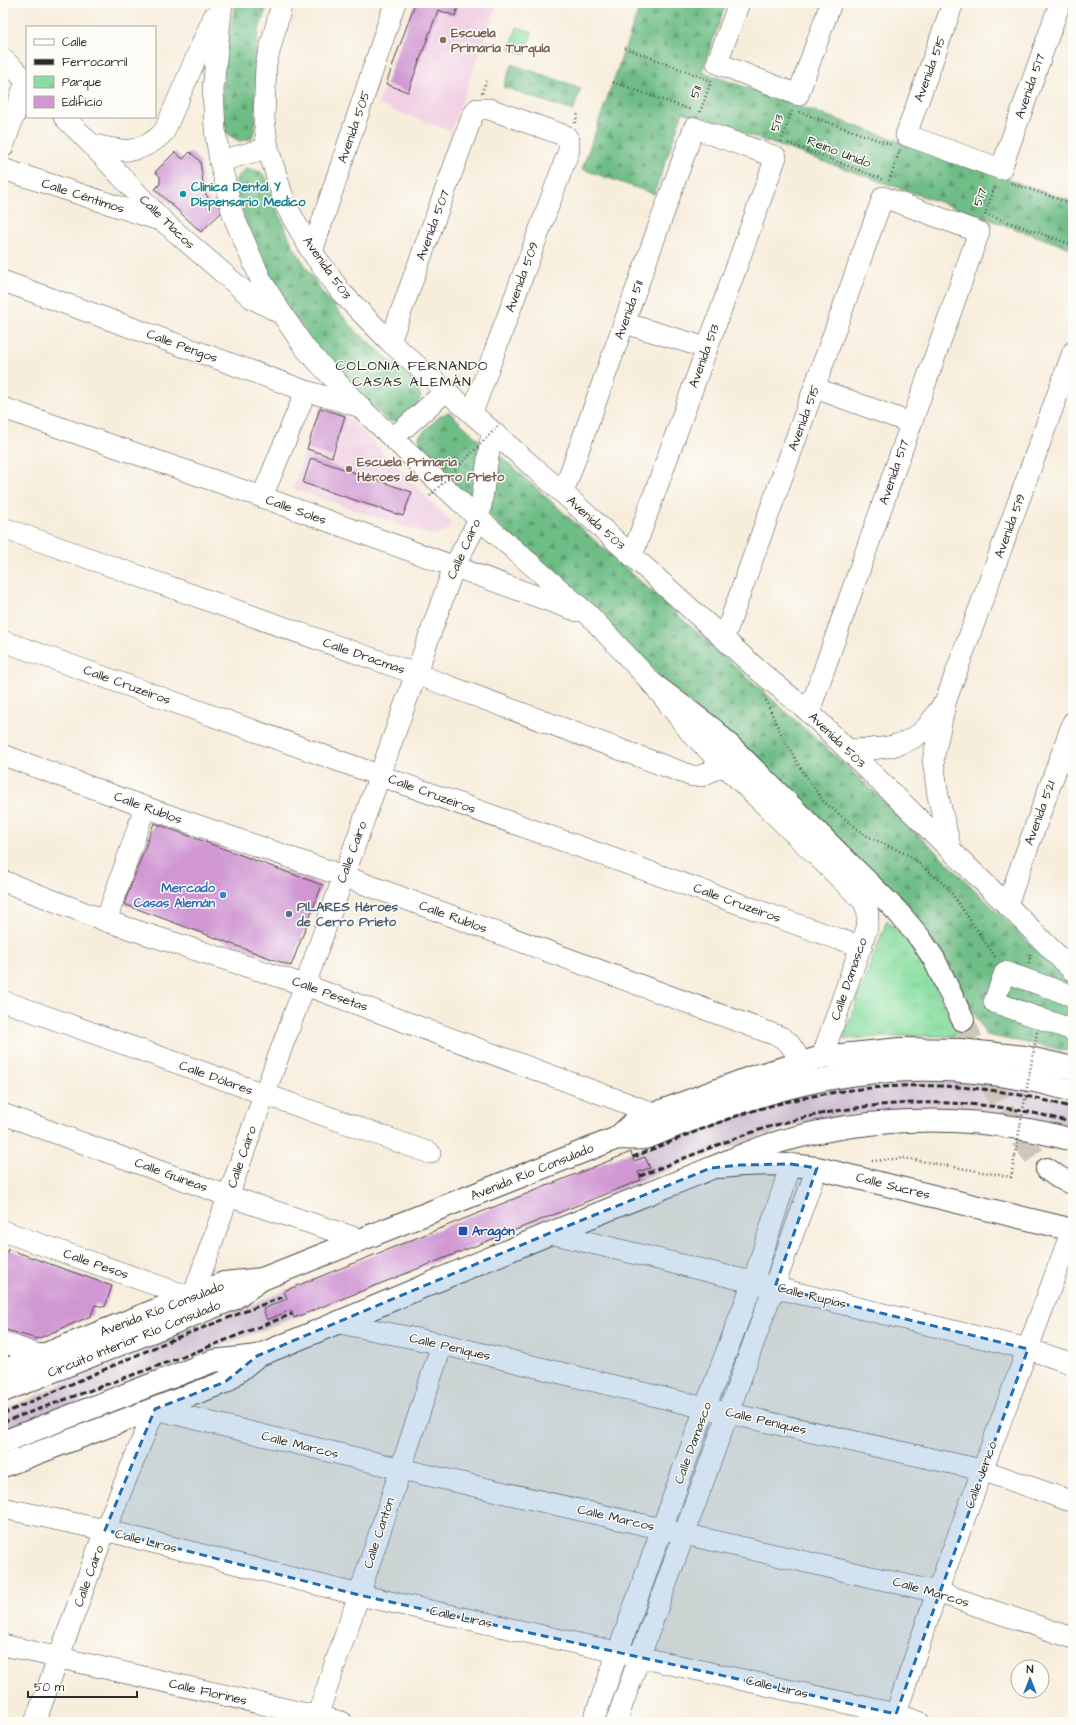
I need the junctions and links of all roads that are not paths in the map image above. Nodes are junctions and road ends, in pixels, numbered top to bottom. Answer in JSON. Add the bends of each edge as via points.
{"nodes":[{"id":1,"x":221,"y":3,"type":"edge"},
{"id":2,"x":282,"y":3,"type":"edge"},
{"id":3,"x":395,"y":3,"type":"edge"},
{"id":4,"x":739,"y":3,"type":"edge"},
{"id":5,"x":831,"y":3,"type":"edge"},
{"id":6,"x":953,"y":3,"type":"edge"},
{"id":7,"x":1060,"y":3,"type":"edge"},
{"id":8,"x":3,"y":59,"type":"edge"},
{"id":9,"x":26,"y":80,"type":"edge"},
{"id":10,"x":26,"y":84,"type":"edge"},
{"id":11,"x":65,"y":118,"type":"edge"},
{"id":12,"x":569,"y":140,"type":"joint"},
{"id":13,"x":91,"y":144,"type":"junction"},
{"id":14,"x":3,"y":147,"type":"edge"},
{"id":15,"x":268,"y":148,"type":"junction"},
{"id":16,"x":779,"y":149,"type":"joint"},
{"id":17,"x":220,"y":160,"type":"junction"},
{"id":18,"x":3,"y":169,"type":"edge"},
{"id":19,"x":999,"y":174,"type":"joint"},
{"id":20,"x":886,"y":190,"type":"joint"},
{"id":21,"x":164,"y":222,"type":"junction"},
{"id":22,"x":312,"y":252,"type":"junction"},
{"id":23,"x":3,"y":281,"type":"edge"},
{"id":24,"x":282,"y":314,"type":"junction"},
{"id":25,"x":624,"y":323,"type":"junction"},
{"id":26,"x":390,"y":342,"type":"junction"},
{"id":27,"x":707,"y":348,"type":"junction"},
{"id":28,"x":1073,"y":352,"type":"edge"},
{"id":29,"x":815,"y":388,"type":"junction"},
{"id":30,"x":447,"y":390,"type":"junction"},
{"id":31,"x":306,"y":391,"type":"junction"},
{"id":32,"x":3,"y":408,"type":"edge"},
{"id":33,"x":361,"y":408,"type":"junction"},
{"id":34,"x":472,"y":413,"type":"junction"},
{"id":35,"x":911,"y":423,"type":"junction"},
{"id":36,"x":496,"y":427,"type":"junction"},
{"id":37,"x":393,"y":438,"type":"junction"},
{"id":38,"x":563,"y":493,"type":"junction"},
{"id":39,"x":262,"y":497,"type":"junction"},
{"id":40,"x":479,"y":519,"type":"junction"},
{"id":41,"x":3,"y":528,"type":"edge"},
{"id":42,"x":632,"y":556,"type":"junction"},
{"id":43,"x":454,"y":567,"type":"junction"},
{"id":44,"x":589,"y":615,"type":"junction"},
{"id":45,"x":724,"y":638,"type":"junction"},
{"id":46,"x":3,"y":641,"type":"edge"},
{"id":47,"x":416,"y":674,"type":"junction"},
{"id":48,"x":653,"y":684,"type":"junction"},
{"id":49,"x":946,"y":700,"type":"junction"},
{"id":50,"x":809,"y":712,"type":"junction"},
{"id":51,"x":1073,"y":722,"type":"edge"},
{"id":52,"x":848,"y":750,"type":"junction"},
{"id":53,"x":3,"y":755,"type":"edge"},
{"id":54,"x":724,"y":765,"type":"junction"},
{"id":55,"x":1065,"y":769,"type":"edge"},
{"id":56,"x":380,"y":775,"type":"junction"},
{"id":57,"x":145,"y":808,"type":"junction"},
{"id":58,"x":951,"y":850,"type":"junction"},
{"id":59,"x":343,"y":876,"type":"junction"},
{"id":60,"x":3,"y":881,"type":"edge"},
{"id":61,"x":1007,"y":905,"type":"junction"},
{"id":62,"x":106,"y":921,"type":"junction"},
{"id":63,"x":862,"y":946,"type":"junction"},
{"id":64,"x":1073,"y":971,"type":"edge"},
{"id":65,"x":305,"y":985,"type":"junction"},
{"id":66,"x":1073,"y":996,"type":"edge"},
{"id":67,"x":3,"y":1001,"type":"edge"},
{"id":68,"x":963,"y":1020,"type":"tunnel mouth"},
{"id":69,"x":1073,"y":1030,"type":"edge"},
{"id":70,"x":812,"y":1059,"type":"junction"},
{"id":71,"x":1073,"y":1068,"type":"edge"},
{"id":72,"x":1073,"y":1091,"type":"edge"},
{"id":73,"x":264,"y":1095,"type":"junction"},
{"id":74,"x":3,"y":1114,"type":"edge"},
{"id":75,"x":656,"y":1114,"type":"junction"},
{"id":76,"x":617,"y":1138,"type":"junction"},
{"id":77,"x":1073,"y":1140,"type":"edge"},
{"id":78,"x":430,"y":1153,"type":"dead end"},
{"id":79,"x":791,"y":1164,"type":"junction"},
{"id":80,"x":711,"y":1168,"type":"junction"},
{"id":81,"x":817,"y":1168,"type":"junction"},
{"id":82,"x":1047,"y":1169,"type":"tunnel mouth"},
{"id":83,"x":1073,"y":1184,"type":"edge"},
{"id":84,"x":228,"y":1196,"type":"junction"},
{"id":85,"x":1073,"y":1230,"type":"edge"},
{"id":86,"x":3,"y":1231,"type":"edge"},
{"id":87,"x":550,"y":1233,"type":"junction"},
{"id":88,"x":362,"y":1240,"type":"junction"},
{"id":89,"x":262,"y":1279,"type":"junction"},
{"id":90,"x":753,"y":1282,"type":"junction"},
{"id":91,"x":775,"y":1287,"type":"junction"},
{"id":92,"x":192,"y":1296,"type":"junction"},
{"id":93,"x":339,"y":1323,"type":"junction"},
{"id":94,"x":3,"y":1342,"type":"edge"},
{"id":95,"x":442,"y":1344,"type":"junction"},
{"id":96,"x":1028,"y":1349,"type":"junction"},
{"id":97,"x":41,"y":1356,"type":"junction"},
{"id":98,"x":257,"y":1356,"type":"junction"},
{"id":99,"x":1073,"y":1364,"type":"edge"},
{"id":100,"x":3,"y":1371,"type":"edge"},
{"id":101,"x":3,"y":1391,"type":"edge"},
{"id":102,"x":705,"y":1408,"type":"junction"},
{"id":103,"x":155,"y":1409,"type":"junction"},
{"id":104,"x":728,"y":1412,"type":"junction"},
{"id":105,"x":3,"y":1442,"type":"edge"},
{"id":106,"x":3,"y":1466,"type":"edge"},
{"id":107,"x":401,"y":1469,"type":"junction"},
{"id":108,"x":982,"y":1470,"type":"junction"},
{"id":109,"x":1073,"y":1502,"type":"edge"},
{"id":110,"x":3,"y":1508,"type":"edge"},
{"id":111,"x":662,"y":1528,"type":"junction"},
{"id":112,"x":105,"y":1530,"type":"junction"},
{"id":113,"x":684,"y":1533,"type":"junction"},
{"id":114,"x":937,"y":1592,"type":"junction"},
{"id":115,"x":359,"y":1595,"type":"junction"},
{"id":116,"x":1073,"y":1638,"type":"edge"},
{"id":117,"x":3,"y":1645,"type":"edge"},
{"id":118,"x":619,"y":1652,"type":"junction"},
{"id":119,"x":639,"y":1656,"type":"junction"},
{"id":120,"x":59,"y":1658,"type":"junction"},
{"id":121,"x":894,"y":1718,"type":"edge"},
{"id":122,"x":316,"y":1719,"type":"edge"},
{"id":123,"x":35,"y":1722,"type":"edge"},
{"id":124,"x":342,"y":1722,"type":"edge"},
{"id":125,"x":593,"y":1722,"type":"edge"},
{"id":126,"x":616,"y":1722,"type":"edge"},
{"id":127,"x":919,"y":1722,"type":"edge"}],
"edges":[{"from":1,"to":13,"type":"street","via":[[164,132],[150,144],[130,151]]},
{"from":1,"to":17,"type":"street","via":[[213,89],[215,130]]},
{"from":2,"to":15,"type":"street","name":"Avenida 503","via":[[266,64],[264,119]]},
{"from":3,"to":22,"type":"street","name":"Avenida 505"},
{"from":4,"to":5,"type":"street","via":[[714,72],[795,103]]},
{"from":6,"to":19,"type":"street","name":"Avenida 515","via":[[903,142]]},
{"from":7,"to":19,"type":"street","name":"Avenida 517"},
{"from":8,"to":9,"type":"street"},
{"from":10,"to":14,"type":"street"},
{"from":11,"to":13,"type":"street","name":"Calle Tlacos"},
{"from":12,"to":26,"type":"street","name":"Avenida 507","via":[[546,128],[489,109],[477,109]]},
{"from":12,"to":34,"type":"street","name":"Avenida 509","via":[[569,150]]},
{"from":13,"to":21,"type":"street","name":"Calle Tlacos"},
{"from":15,"to":17,"type":"street"},
{"from":15,"to":22,"type":"street","name":"Avenida 503","via":[[286,204]]},
{"from":16,"to":25,"type":"street","name":"Avenida 511","via":[[697,120]]},
{"from":16,"to":27,"type":"street","name":"Avenida 513"},
{"from":17,"to":24,"type":"street","via":[[233,215],[261,280]]},
{"from":18,"to":21,"type":"street","name":"Calle Céntimos"},
{"from":20,"to":29,"type":"street","name":"Avenida 515"},
{"from":20,"to":35,"type":"street","name":"Avenida 517","via":[[982,223]]},
{"from":21,"to":24,"type":"street","name":"Calle Tlacos","via":[[252,298]]},
{"from":22,"to":26,"type":"street","name":"Avenida 503","via":[[341,292]]},
{"from":23,"to":31,"type":"street","name":"Calle Pengos"},
{"from":24,"to":33,"type":"street","via":[[305,348]]},
{"from":25,"to":27,"type":"street"},
{"from":25,"to":38,"type":"street","name":"Avenida 511"},
{"from":26,"to":30,"type":"street","name":"Avenida 503"},
{"from":27,"to":42,"type":"street","name":"Avenida 513"},
{"from":28,"to":49,"type":"street","name":"Avenida 519"},
{"from":29,"to":35,"type":"street"},
{"from":29,"to":45,"type":"street","name":"Avenida 515"},
{"from":30,"to":34,"type":"street","name":"Avenida 503"},
{"from":30,"to":37,"type":"street"},
{"from":31,"to":33,"type":"street","name":"Calle Pengos"},
{"from":31,"to":39,"type":"street"},
{"from":32,"to":39,"type":"street","name":"Calle Soles"},
{"from":33,"to":37,"type":"street"},
{"from":34,"to":36,"type":"street","name":"Avenida 503"},
{"from":35,"to":50,"type":"street","name":"Avenida 517"},
{"from":36,"to":38,"type":"street","name":"Avenida 503"},
{"from":36,"to":40,"type":"street","name":"Calle Cairo"},
{"from":37,"to":40,"type":"street"},
{"from":38,"to":42,"type":"street","name":"Avenida 503"},
{"from":39,"to":43,"type":"street","name":"Calle Soles"},
{"from":40,"to":43,"type":"street","name":"Calle Cairo"},
{"from":40,"to":44,"type":"street"},
{"from":41,"to":47,"type":"street","name":"Calle Dracmas"},
{"from":42,"to":45,"type":"street","name":"Avenida 503"},
{"from":43,"to":44,"type":"street","name":"Calle Soles"},
{"from":43,"to":47,"type":"street","name":"Calle Cairo"},
{"from":44,"to":48,"type":"street"},
{"from":45,"to":50,"type":"street","name":"Avenida 503"},
{"from":46,"to":56,"type":"street","name":"Calle Cruzeiros"},
{"from":47,"to":54,"type":"street","name":"Calle Dracmas","via":[[692,776],[698,777]]},
{"from":47,"to":56,"type":"street","name":"Calle Cairo"},
{"from":48,"to":54,"type":"street","via":[[691,733]]},
{"from":48,"to":68,"type":"main road","via":[[714,730],[897,911],[934,959]]},
{"from":49,"to":52,"type":"street","name":"Avenida 519","via":[[925,729],[914,738],[884,748]]},
{"from":49,"to":58,"type":"street","name":"Avenida 519","via":[[933,760],[938,796]]},
{"from":50,"to":52,"type":"street","name":"Avenida 503"},
{"from":51,"to":55,"type":"street","name":"Avenida 521"},
{"from":52,"to":58,"type":"street","name":"Avenida 503"},
{"from":53,"to":57,"type":"street","name":"Calle Rublos"},
{"from":54,"to":63,"type":"street","name":"Calle Damasco","via":[[863,901],[868,912]]},
{"from":55,"to":61,"type":"street","name":"Avenida 521"},
{"from":56,"to":59,"type":"street","name":"Calle Cairo"},
{"from":56,"to":63,"type":"street","name":"Calle Cruzeiros"},
{"from":57,"to":59,"type":"street","name":"Calle Rublos"},
{"from":57,"to":62,"type":"street"},
{"from":58,"to":61,"type":"street","name":"Avenida 503"},
{"from":59,"to":65,"type":"street","name":"Calle Cairo"},
{"from":59,"to":70,"type":"street","name":"Calle Rublos","via":[[781,1037]]},
{"from":60,"to":62,"type":"street","name":"Calle Pesetas"},
{"from":61,"to":64,"type":"street","name":"Avenida 503"},
{"from":62,"to":65,"type":"street","name":"Calle Pesetas"},
{"from":63,"to":70,"type":"street","name":"Calle Damasco"},
{"from":65,"to":73,"type":"street","name":"Calle Cairo"},
{"from":65,"to":75,"type":"street","name":"Calle Pesetas"},
{"from":66,"to":69,"type":"street","via":[[1005,972],[994,1002]]},
{"from":67,"to":73,"type":"street","name":"Calle Dólares"},
{"from":70,"to":71,"type":"main road","name":"Avenida Río Consulado","via":[[900,1049],[962,1050],[1025,1057]]},
{"from":70,"to":75,"type":"main road","name":"Avenida Río Consulado","via":[[752,1076]]},
{"from":72,"to":76,"type":"main road","via":[[1024,1079],[956,1070],[864,1073],[776,1091],[644,1138]]},
{"from":73,"to":78,"type":"street","name":"Calle Dólares"},
{"from":73,"to":84,"type":"street","name":"Calle Cairo"},
{"from":74,"to":84,"type":"street","name":"Calle Guineas"},
{"from":75,"to":76,"type":"main road","name":"Avenida Río Consulado","via":[[635,1121]]},
{"from":76,"to":88,"type":"main road","name":"Avenida Río Consulado"},
{"from":77,"to":80,"type":"main road","via":[[1035,1130],[993,1124],[886,1122],[863,1124],[783,1141]]},
{"from":79,"to":80,"type":"main road","name":"Calle Sucres"},
{"from":79,"to":81,"type":"main road","name":"Calle Sucres"},
{"from":79,"to":90,"type":"street","name":"Calle Damasco"},
{"from":80,"to":87,"type":"main road"},
{"from":81,"to":85,"type":"main road","name":"Calle Sucres"},
{"from":81,"to":91,"type":"street","name":"Calle Damasco"},
{"from":82,"to":83,"type":"main road"},
{"from":84,"to":88,"type":"street","name":"Calle Guineas"},
{"from":84,"to":92,"type":"street","name":"Calle Cairo"},
{"from":85,"to":96,"type":"street","name":"Calle Jericó"},
{"from":86,"to":92,"type":"street","name":"Calle Pesos"},
{"from":87,"to":90,"type":"street","name":"Calle Rupias"},
{"from":87,"to":93,"type":"main road"},
{"from":88,"to":89,"type":"main road","name":"Avenida Río Consulado"},
{"from":89,"to":92,"type":"main road","name":"Avenida Río Consulado","via":[[224,1284]]},
{"from":89,"to":101,"type":"main road","name":"Circuito Interior Río Consulado","via":[[233,1299]]},
{"from":90,"to":91,"type":"street","name":"Calle Rupias"},
{"from":90,"to":102,"type":"street","name":"Calle Damasco"},
{"from":91,"to":96,"type":"street","name":"Calle Rupias"},
{"from":91,"to":104,"type":"street","name":"Calle Damasco"},
{"from":92,"to":97,"type":"main road","name":"Avenida Río Consulado"},
{"from":93,"to":95,"type":"street","name":"Calle Peniques"},
{"from":93,"to":98,"type":"main road"},
{"from":94,"to":97,"type":"street"},
{"from":95,"to":102,"type":"street","name":"Calle Peniques"},
{"from":95,"to":107,"type":"street","name":"Calle Cantón"},
{"from":96,"to":99,"type":"street","name":"Calle Rupias"},
{"from":96,"to":108,"type":"street","name":"Calle Jericó"},
{"from":97,"to":100,"type":"main road","name":"Avenida Río Consulado"},
{"from":98,"to":103,"type":"main road","via":[[225,1382]]},
{"from":98,"to":105,"type":"main road","via":[[213,1361]]},
{"from":102,"to":104,"type":"street","name":"Calle Peniques"},
{"from":102,"to":111,"type":"street","name":"Calle Damasco"},
{"from":103,"to":106,"type":"main road"},
{"from":103,"to":107,"type":"street","name":"Calle Marcos"},
{"from":103,"to":112,"type":"street","name":"Calle Cairo"},
{"from":104,"to":108,"type":"street","name":"Calle Peniques"},
{"from":104,"to":113,"type":"street","name":"Calle Damasco"},
{"from":107,"to":111,"type":"street","name":"Calle Marcos"},
{"from":107,"to":115,"type":"street","name":"Calle Cantón"},
{"from":108,"to":109,"type":"street","name":"Calle Peniques"},
{"from":108,"to":114,"type":"street","name":"Calle Jericó"},
{"from":110,"to":112,"type":"street","name":"Calle Liras"},
{"from":111,"to":113,"type":"street","name":"Calle Marcos"},
{"from":111,"to":118,"type":"street","name":"Calle Damasco"},
{"from":112,"to":115,"type":"street","name":"Calle Liras"},
{"from":112,"to":120,"type":"street","name":"Calle Cairo"},
{"from":113,"to":114,"type":"street","name":"Calle Marcos"},
{"from":113,"to":119,"type":"street","name":"Calle Damasco"},
{"from":114,"to":116,"type":"street","name":"Calle Marcos"},
{"from":114,"to":121,"type":"street","name":"Calle Jericó"},
{"from":115,"to":118,"type":"street","name":"Calle Liras"},
{"from":115,"to":122,"type":"street","name":"Calle Cantón"},
{"from":117,"to":120,"type":"street","name":"Calle Florines"},
{"from":118,"to":119,"type":"street","name":"Calle Liras"},
{"from":118,"to":125,"type":"street","name":"Calle Damasco"},
{"from":119,"to":121,"type":"street","name":"Calle Liras"},
{"from":119,"to":126,"type":"street","name":"Calle Damasco"},
{"from":120,"to":122,"type":"street","name":"Calle Florines"},
{"from":120,"to":123,"type":"street","name":"Calle Cairo"},
{"from":121,"to":127,"type":"street","name":"Calle Liras"},
{"from":122,"to":124,"type":"street","name":"Calle Florines"}]}
